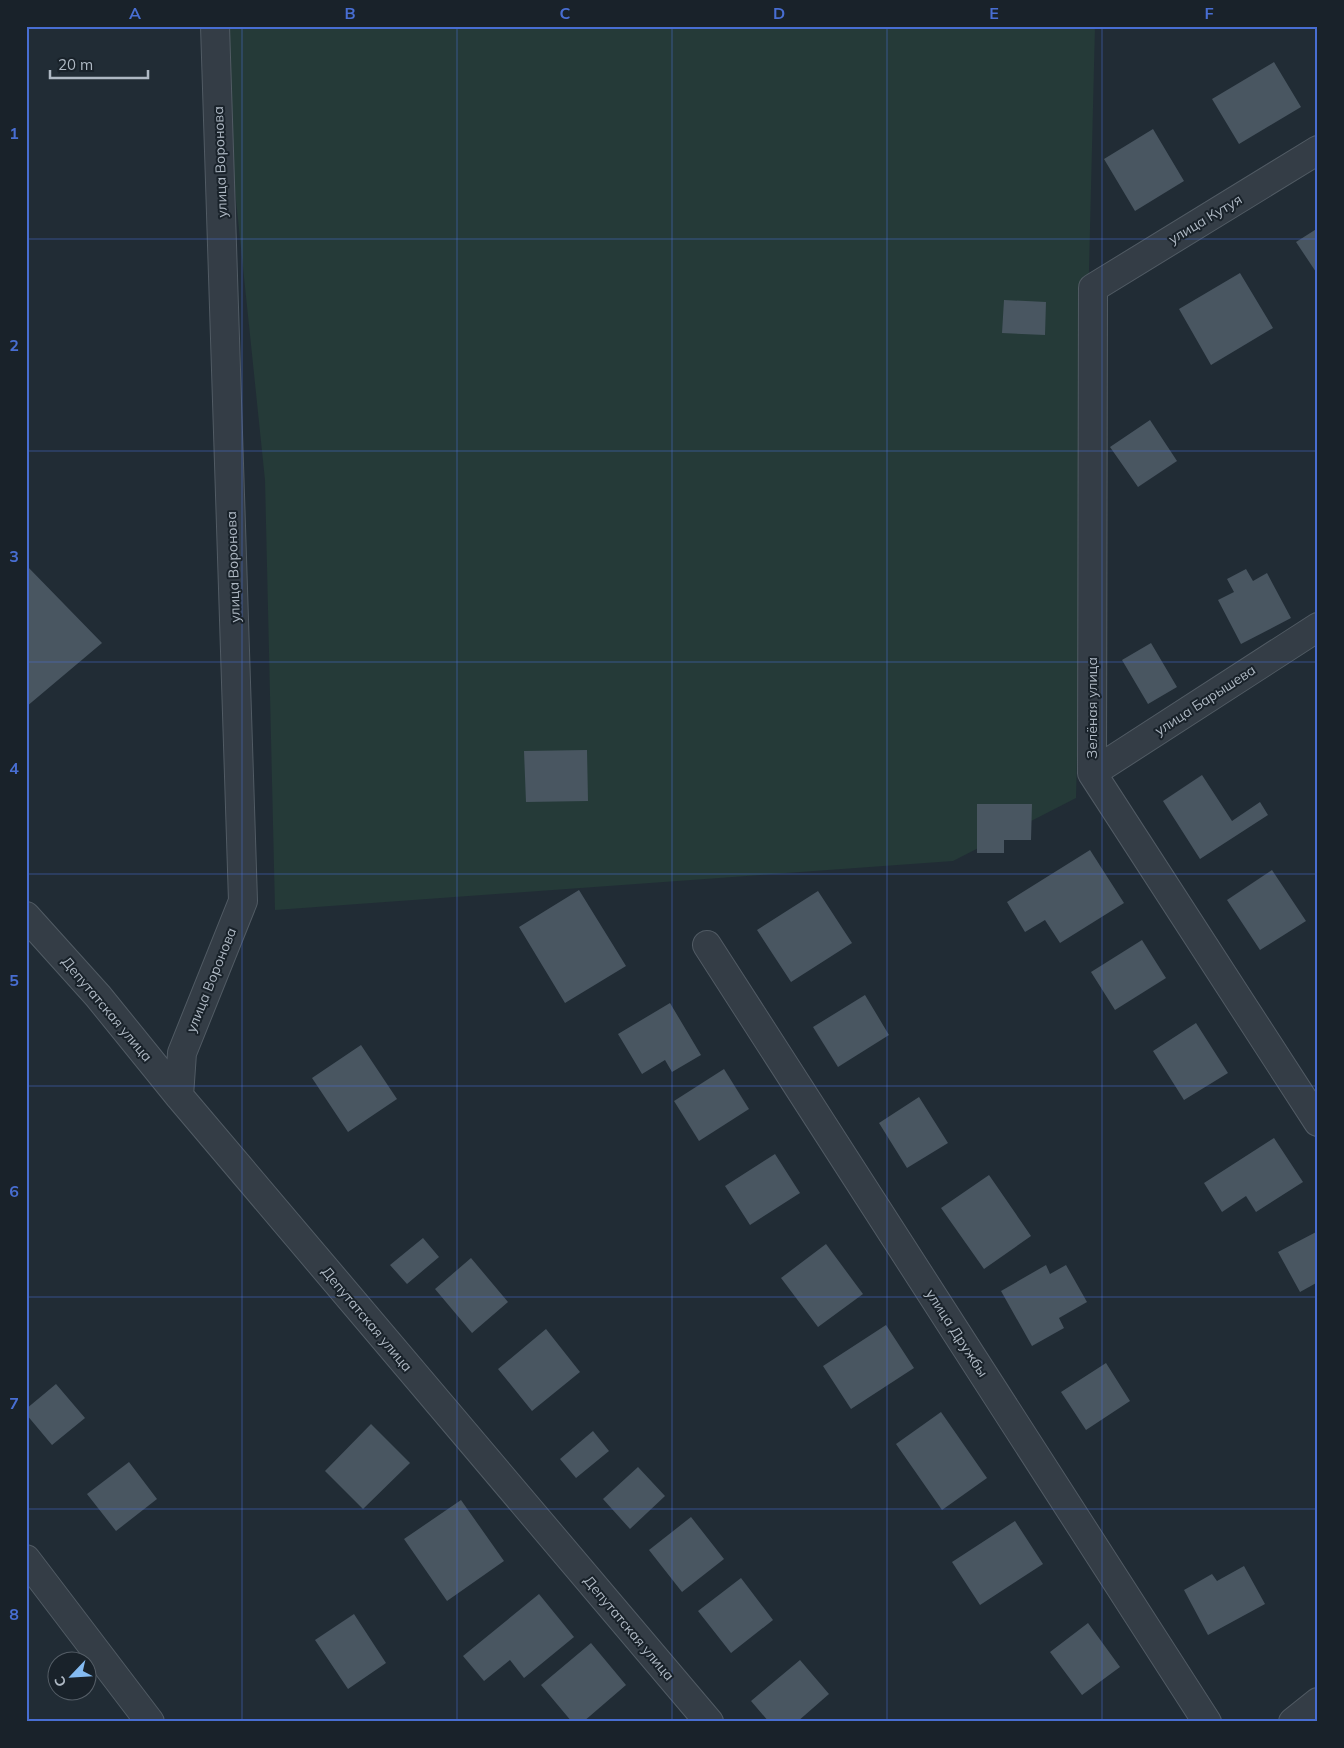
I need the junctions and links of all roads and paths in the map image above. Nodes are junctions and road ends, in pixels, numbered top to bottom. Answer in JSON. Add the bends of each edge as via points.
{"nodes":[{"id":1,"x":215,"y":26,"type":"edge"},
{"id":2,"x":1318,"y":150,"type":"edge"},
{"id":3,"x":1093,"y":288,"type":"joint"},
{"id":4,"x":1318,"y":628,"type":"edge"},
{"id":5,"x":1092,"y":773,"type":"junction"},
{"id":6,"x":26,"y":916,"type":"edge"},
{"id":7,"x":707,"y":945,"type":"dead end"},
{"id":8,"x":179,"y":1096,"type":"junction"},
{"id":9,"x":1318,"y":1122,"type":"edge"},
{"id":10,"x":26,"y":1559,"type":"edge"},
{"id":11,"x":1318,"y":1702,"type":"edge"},
{"id":12,"x":150,"y":1722,"type":"edge"},
{"id":13,"x":708,"y":1722,"type":"edge"},
{"id":14,"x":1207,"y":1722,"type":"edge"},
{"id":15,"x":1292,"y":1722,"type":"edge"}],
"edges":[{"from":1,"to":8,"type":"street","name":"улица Воронова","via":[[244,901],[182,1053]]},
{"from":2,"to":3,"type":"street","name":"улица Кутуя"},
{"from":3,"to":5,"type":"street","name":"Зелёная улица"},
{"from":4,"to":5,"type":"street","name":"улица Барышева"},
{"from":5,"to":9,"type":"street","name":"Зелёная улица"},
{"from":6,"to":8,"type":"street","name":"Депутатская улица","via":[[98,996]]},
{"from":7,"to":14,"type":"street","name":"улица Дружбы"},
{"from":8,"to":13,"type":"street","name":"Депутатская улица"},
{"from":10,"to":12,"type":"street"},
{"from":11,"to":15,"type":"street"}]}
